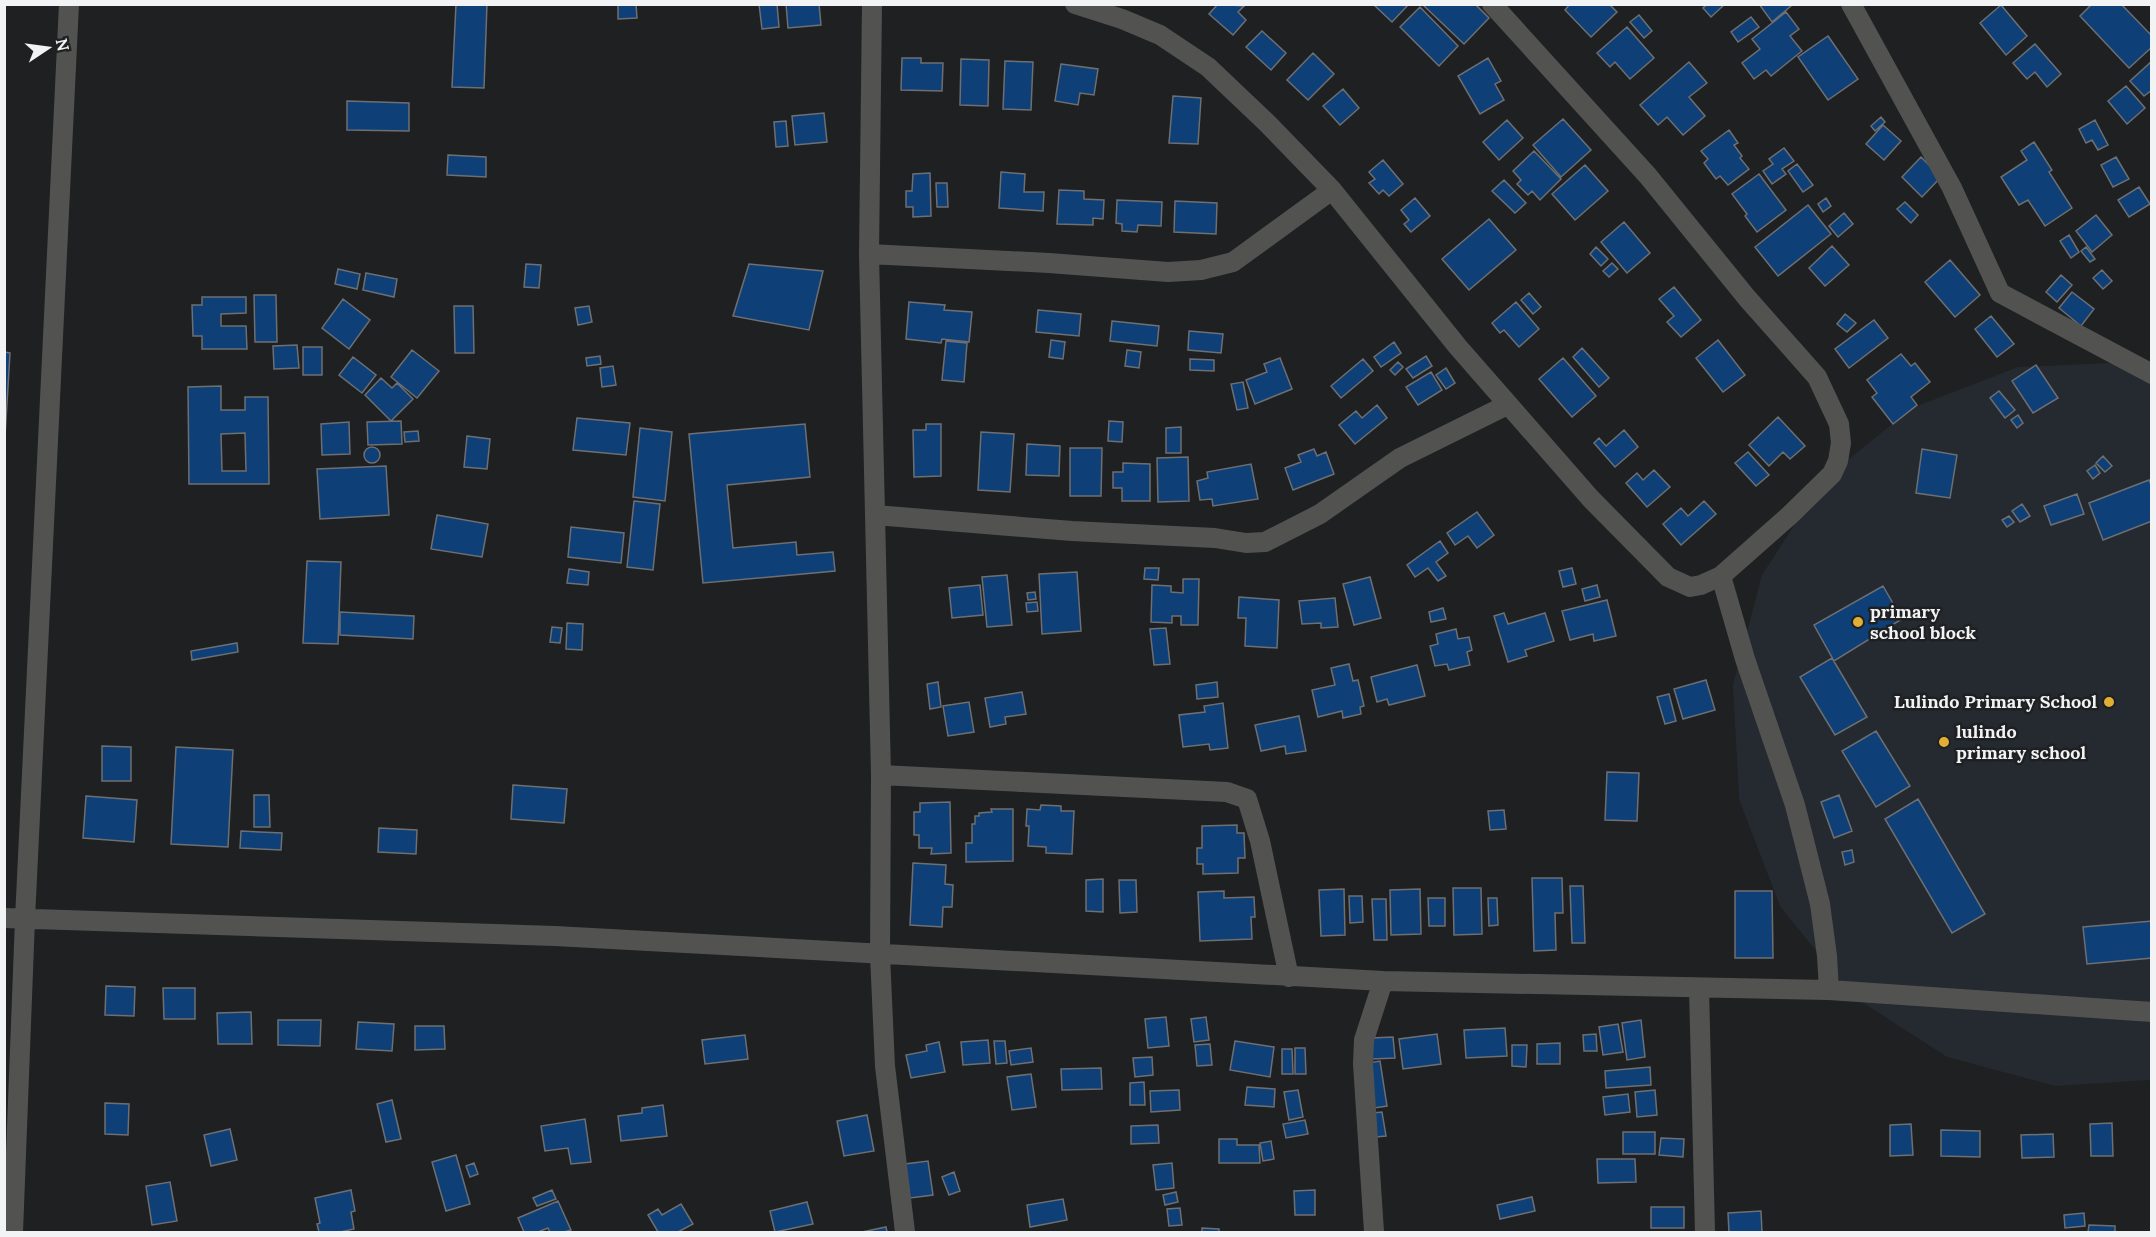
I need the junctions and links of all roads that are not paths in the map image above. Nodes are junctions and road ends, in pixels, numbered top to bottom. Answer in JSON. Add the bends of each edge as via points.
{"nodes":[{"id":1,"x":69,"y":4,"type":"edge"},
{"id":2,"x":872,"y":4,"type":"edge"},
{"id":3,"x":1075,"y":4,"type":"edge"},
{"id":4,"x":1492,"y":4,"type":"edge"},
{"id":5,"x":1851,"y":4,"type":"edge"},
{"id":6,"x":1332,"y":190,"type":"junction"},
{"id":7,"x":868,"y":254,"type":"junction"},
{"id":8,"x":2151,"y":374,"type":"edge"},
{"id":9,"x":1507,"y":405,"type":"junction"},
{"id":10,"x":875,"y":515,"type":"junction"},
{"id":11,"x":1721,"y":576,"type":"junction"},
{"id":12,"x":880,"y":775,"type":"junction"},
{"id":13,"x":4,"y":918,"type":"edge"},
{"id":14,"x":25,"y":919,"type":"junction"},
{"id":15,"x":880,"y":955,"type":"junction"},
{"id":16,"x":1289,"y":977,"type":"junction"},
{"id":17,"x":1383,"y":981,"type":"junction"},
{"id":18,"x":1699,"y":988,"type":"junction"},
{"id":19,"x":1829,"y":990,"type":"junction"},
{"id":20,"x":2151,"y":1012,"type":"edge"},
{"id":21,"x":13,"y":1233,"type":"edge"},
{"id":22,"x":905,"y":1233,"type":"edge"},
{"id":23,"x":1374,"y":1233,"type":"edge"},
{"id":24,"x":1705,"y":1233,"type":"edge"}],
"edges":[{"from":1,"to":14,"type":"street"},
{"from":2,"to":7,"type":"street"},
{"from":3,"to":6,"type":"street","via":[[1160,35],[1208,66]]},
{"from":4,"to":11,"type":"street","via":[[1648,176],[1817,377],[1839,424],[1841,444],[1832,474]]},
{"from":5,"to":8,"type":"street","via":[[1952,188],[2000,293]]},
{"from":6,"to":7,"type":"street","via":[[1233,262],[1201,270],[1168,272]]},
{"from":6,"to":9,"type":"street"},
{"from":7,"to":10,"type":"street"},
{"from":9,"to":10,"type":"street","via":[[1400,458],[1320,514],[1264,542]]},
{"from":9,"to":11,"type":"street","via":[[1668,577],[1690,586]]},
{"from":10,"to":12,"type":"street"},
{"from":11,"to":19,"type":"street","via":[[1795,805],[1820,904]]},
{"from":12,"to":15,"type":"street"},
{"from":12,"to":16,"type":"street","via":[[1227,792],[1247,799]]},
{"from":13,"to":14,"type":"street"},
{"from":14,"to":15,"type":"street","via":[[555,936]]},
{"from":14,"to":21,"type":"street"},
{"from":15,"to":16,"type":"street"},
{"from":15,"to":22,"type":"street","via":[[885,1066]]},
{"from":16,"to":17,"type":"street"},
{"from":17,"to":18,"type":"street"},
{"from":17,"to":23,"type":"street","via":[[1364,1041]]},
{"from":18,"to":19,"type":"street"},
{"from":18,"to":24,"type":"street"},
{"from":19,"to":20,"type":"street"}]}
